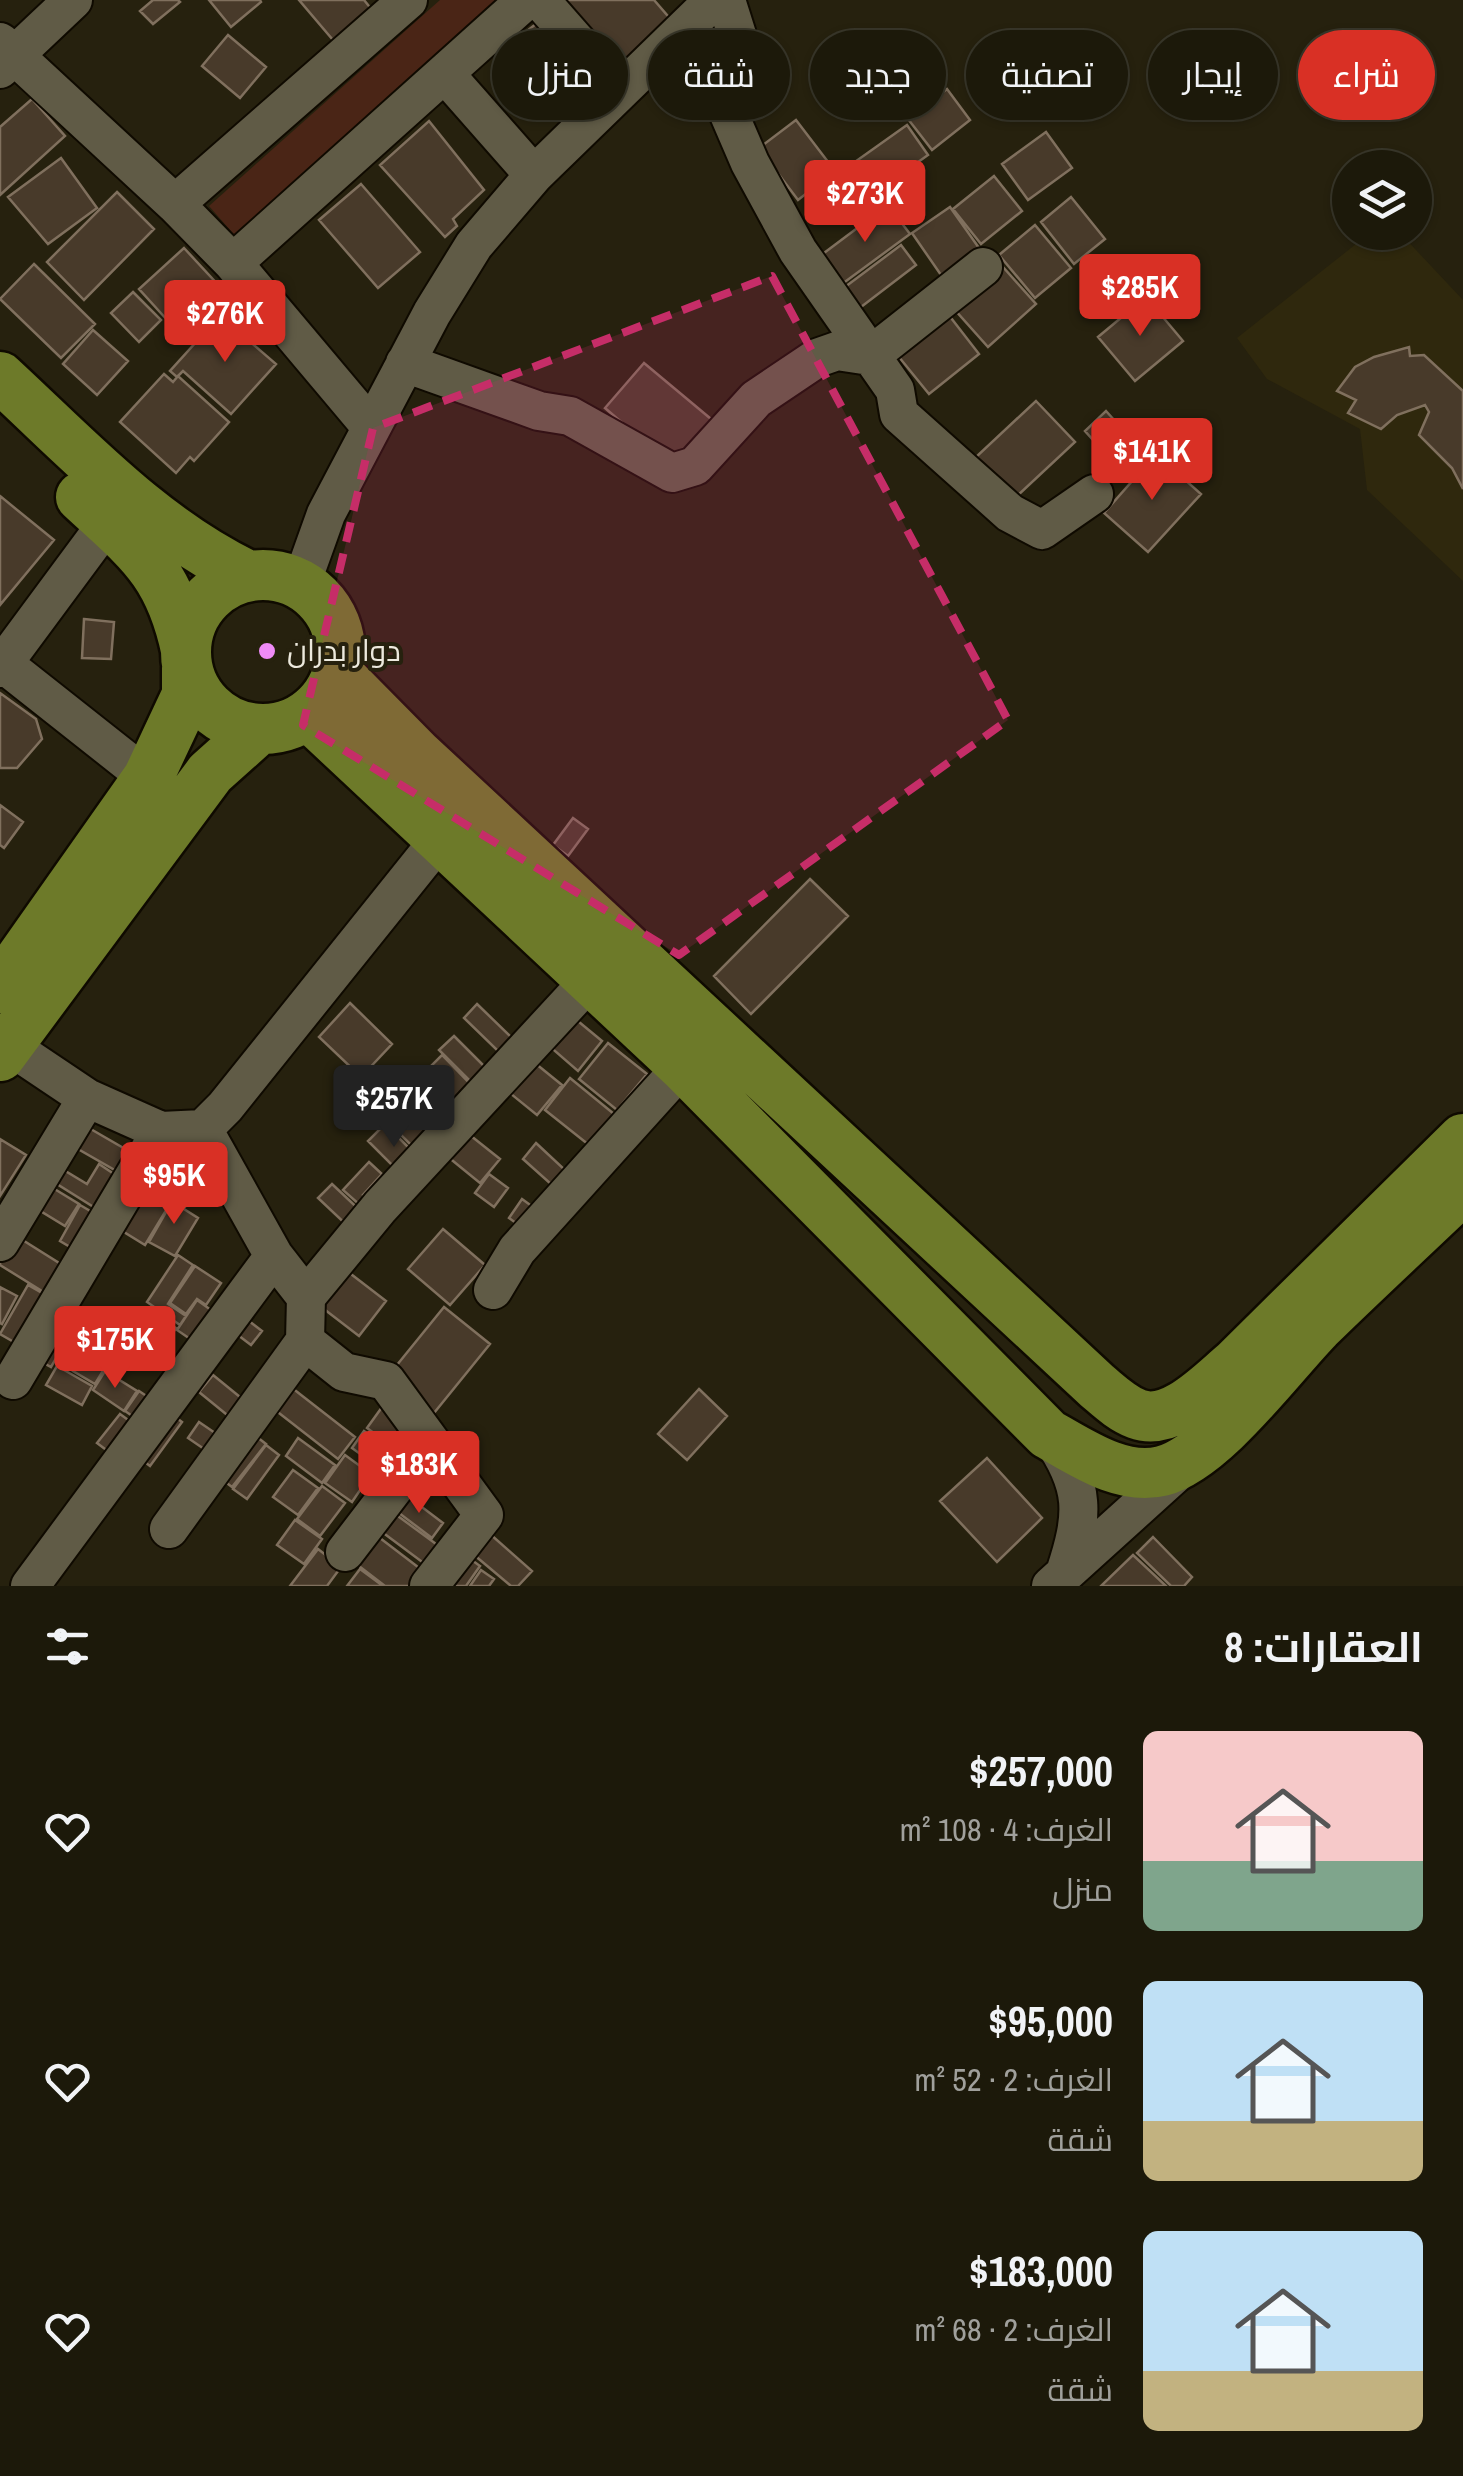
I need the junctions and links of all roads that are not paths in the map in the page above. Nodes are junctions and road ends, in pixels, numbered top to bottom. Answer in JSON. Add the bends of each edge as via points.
{"nodes":[{"id":1,"x":73,"y":0,"type":"edge"},
{"id":2,"x":408,"y":0,"type":"edge"},
{"id":3,"x":526,"y":0,"type":"edge"},
{"id":4,"x":540,"y":0,"type":"edge"},
{"id":5,"x":714,"y":0,"type":"edge"},
{"id":6,"x":726,"y":0,"type":"edge"},
{"id":7,"x":566,"y":30,"type":"edge"},
{"id":8,"x":4,"y":56,"type":"edge"},
{"id":9,"x":444,"y":74,"type":"junction"},
{"id":10,"x":628,"y":83,"type":"edge"},
{"id":11,"x":591,"y":120,"type":"edge"},
{"id":12,"x":534,"y":176,"type":"junction"},
{"id":13,"x":175,"y":204,"type":"junction"},
{"id":14,"x":233,"y":263,"type":"junction"},
{"id":15,"x":983,"y":267,"type":"dead end"},
{"id":16,"x":870,"y":356,"type":"junction"},
{"id":17,"x":405,"y":363,"type":"junction"},
{"id":18,"x":0,"y":377,"type":"edge"},
{"id":19,"x":0,"y":423,"type":"edge"},
{"id":20,"x":371,"y":427,"type":"junction"},
{"id":21,"x":1094,"y":494,"type":"dead end"},
{"id":22,"x":108,"y":522,"type":"junction"},
{"id":23,"x":249,"y":576,"type":"junction"},
{"id":24,"x":300,"y":584,"type":"junction"},
{"id":25,"x":187,"y":659,"type":"junction"},
{"id":26,"x":1,"y":664,"type":"edge"},
{"id":27,"x":338,"y":674,"type":"junction"},
{"id":28,"x":308,"y":715,"type":"junction"},
{"id":29,"x":258,"y":730,"type":"junction"},
{"id":30,"x":148,"y":778,"type":"junction"},
{"id":31,"x":440,"y":839,"type":"junction"},
{"id":32,"x":591,"y":979,"type":"junction"},
{"id":33,"x":0,"y":988,"type":"edge"},
{"id":34,"x":4,"y":1051,"type":"edge"},
{"id":35,"x":683,"y":1066,"type":"junction"},
{"id":36,"x":86,"y":1098,"type":"junction"},
{"id":37,"x":203,"y":1129,"type":"junction"},
{"id":38,"x":161,"y":1131,"type":"junction"},
{"id":39,"x":1463,"y":1139,"type":"edge"},
{"id":40,"x":1463,"y":1190,"type":"edge"},
{"id":41,"x":0,"y":1242,"type":"edge"},
{"id":42,"x":274,"y":1256,"type":"junction"},
{"id":43,"x":493,"y":1290,"type":"dead end"},
{"id":44,"x":306,"y":1297,"type":"junction"},
{"id":45,"x":306,"y":1341,"type":"junction"},
{"id":46,"x":13,"y":1380,"type":"dead end"},
{"id":47,"x":1048,"y":1434,"type":"junction"},
{"id":48,"x":430,"y":1441,"type":"junction"},
{"id":49,"x":1191,"y":1459,"type":"junction"},
{"id":50,"x":170,"y":1530,"type":"dead end"},
{"id":51,"x":345,"y":1552,"type":"dead end"},
{"id":52,"x":1058,"y":1579,"type":"edge"},
{"id":53,"x":30,"y":1586,"type":"edge"},
{"id":54,"x":429,"y":1586,"type":"edge"}],
"edges":[{"from":1,"to":8,"type":"street"},
{"from":2,"to":13,"type":"street"},
{"from":3,"to":9,"type":"street"},
{"from":4,"to":7,"type":"street"},
{"from":5,"to":10,"type":"street"},
{"from":6,"to":16,"type":"street","via":[[738,35],[725,106],[798,252]]},
{"from":8,"to":13,"type":"street"},
{"from":9,"to":12,"type":"street"},
{"from":9,"to":14,"type":"street"},
{"from":11,"to":12,"type":"street"},
{"from":12,"to":17,"type":"street","via":[[474,245]]},
{"from":13,"to":14,"type":"street"},
{"from":14,"to":20,"type":"street"},
{"from":15,"to":16,"type":"street"},
{"from":16,"to":17,"type":"street","via":[[837,351],[817,358],[756,399],[695,466],[672,473],[570,416]]},
{"from":16,"to":21,"type":"street","via":[[895,390],[899,414],[1010,512],[1042,530]]},
{"from":17,"to":20,"type":"street"},
{"from":18,"to":23,"type":"main road","via":[[157,521]]},
{"from":19,"to":22,"type":"main road"},
{"from":20,"to":24,"type":"street","via":[[326,514]]},
{"from":22,"to":25,"type":"main road","via":[[164,583]]},
{"from":22,"to":26,"type":"street"},
{"from":23,"to":24,"type":"main road"},
{"from":23,"to":25,"type":"main road","via":[[198,610]]},
{"from":24,"to":27,"type":"main road","via":[[335,622]]},
{"from":25,"to":29,"type":"main road","via":[[204,704],[238,726]]},
{"from":25,"to":30,"type":"main road","via":[[186,695]]},
{"from":26,"to":30,"type":"street"},
{"from":27,"to":28,"type":"main road"},
{"from":27,"to":39,"type":"main road","via":[[1096,1386],[1141,1416],[1168,1412],[1205,1390]]},
{"from":28,"to":29,"type":"main road"},
{"from":28,"to":31,"type":"main road"},
{"from":29,"to":34,"type":"main road","via":[[210,772]]},
{"from":30,"to":33,"type":"main road"},
{"from":31,"to":32,"type":"main road"},
{"from":31,"to":37,"type":"street"},
{"from":32,"to":35,"type":"main road"},
{"from":32,"to":44,"type":"street"},
{"from":34,"to":36,"type":"street"},
{"from":35,"to":43,"type":"street","via":[[516,1250]]},
{"from":35,"to":47,"type":"main road"},
{"from":36,"to":38,"type":"street"},
{"from":36,"to":41,"type":"street"},
{"from":37,"to":38,"type":"street"},
{"from":37,"to":42,"type":"street"},
{"from":38,"to":46,"type":"street"},
{"from":40,"to":49,"type":"main road"},
{"from":42,"to":44,"type":"street"},
{"from":42,"to":53,"type":"street"},
{"from":44,"to":45,"type":"street"},
{"from":45,"to":48,"type":"street","via":[[344,1372],[386,1382]]},
{"from":45,"to":50,"type":"street"},
{"from":47,"to":49,"type":"main road","via":[[1132,1472],[1160,1471]]},
{"from":47,"to":52,"type":"street","via":[[1068,1462],[1078,1511],[1075,1541]]},
{"from":48,"to":51,"type":"street"},
{"from":48,"to":54,"type":"street","via":[[484,1515]]},
{"from":49,"to":52,"type":"street"}]}
